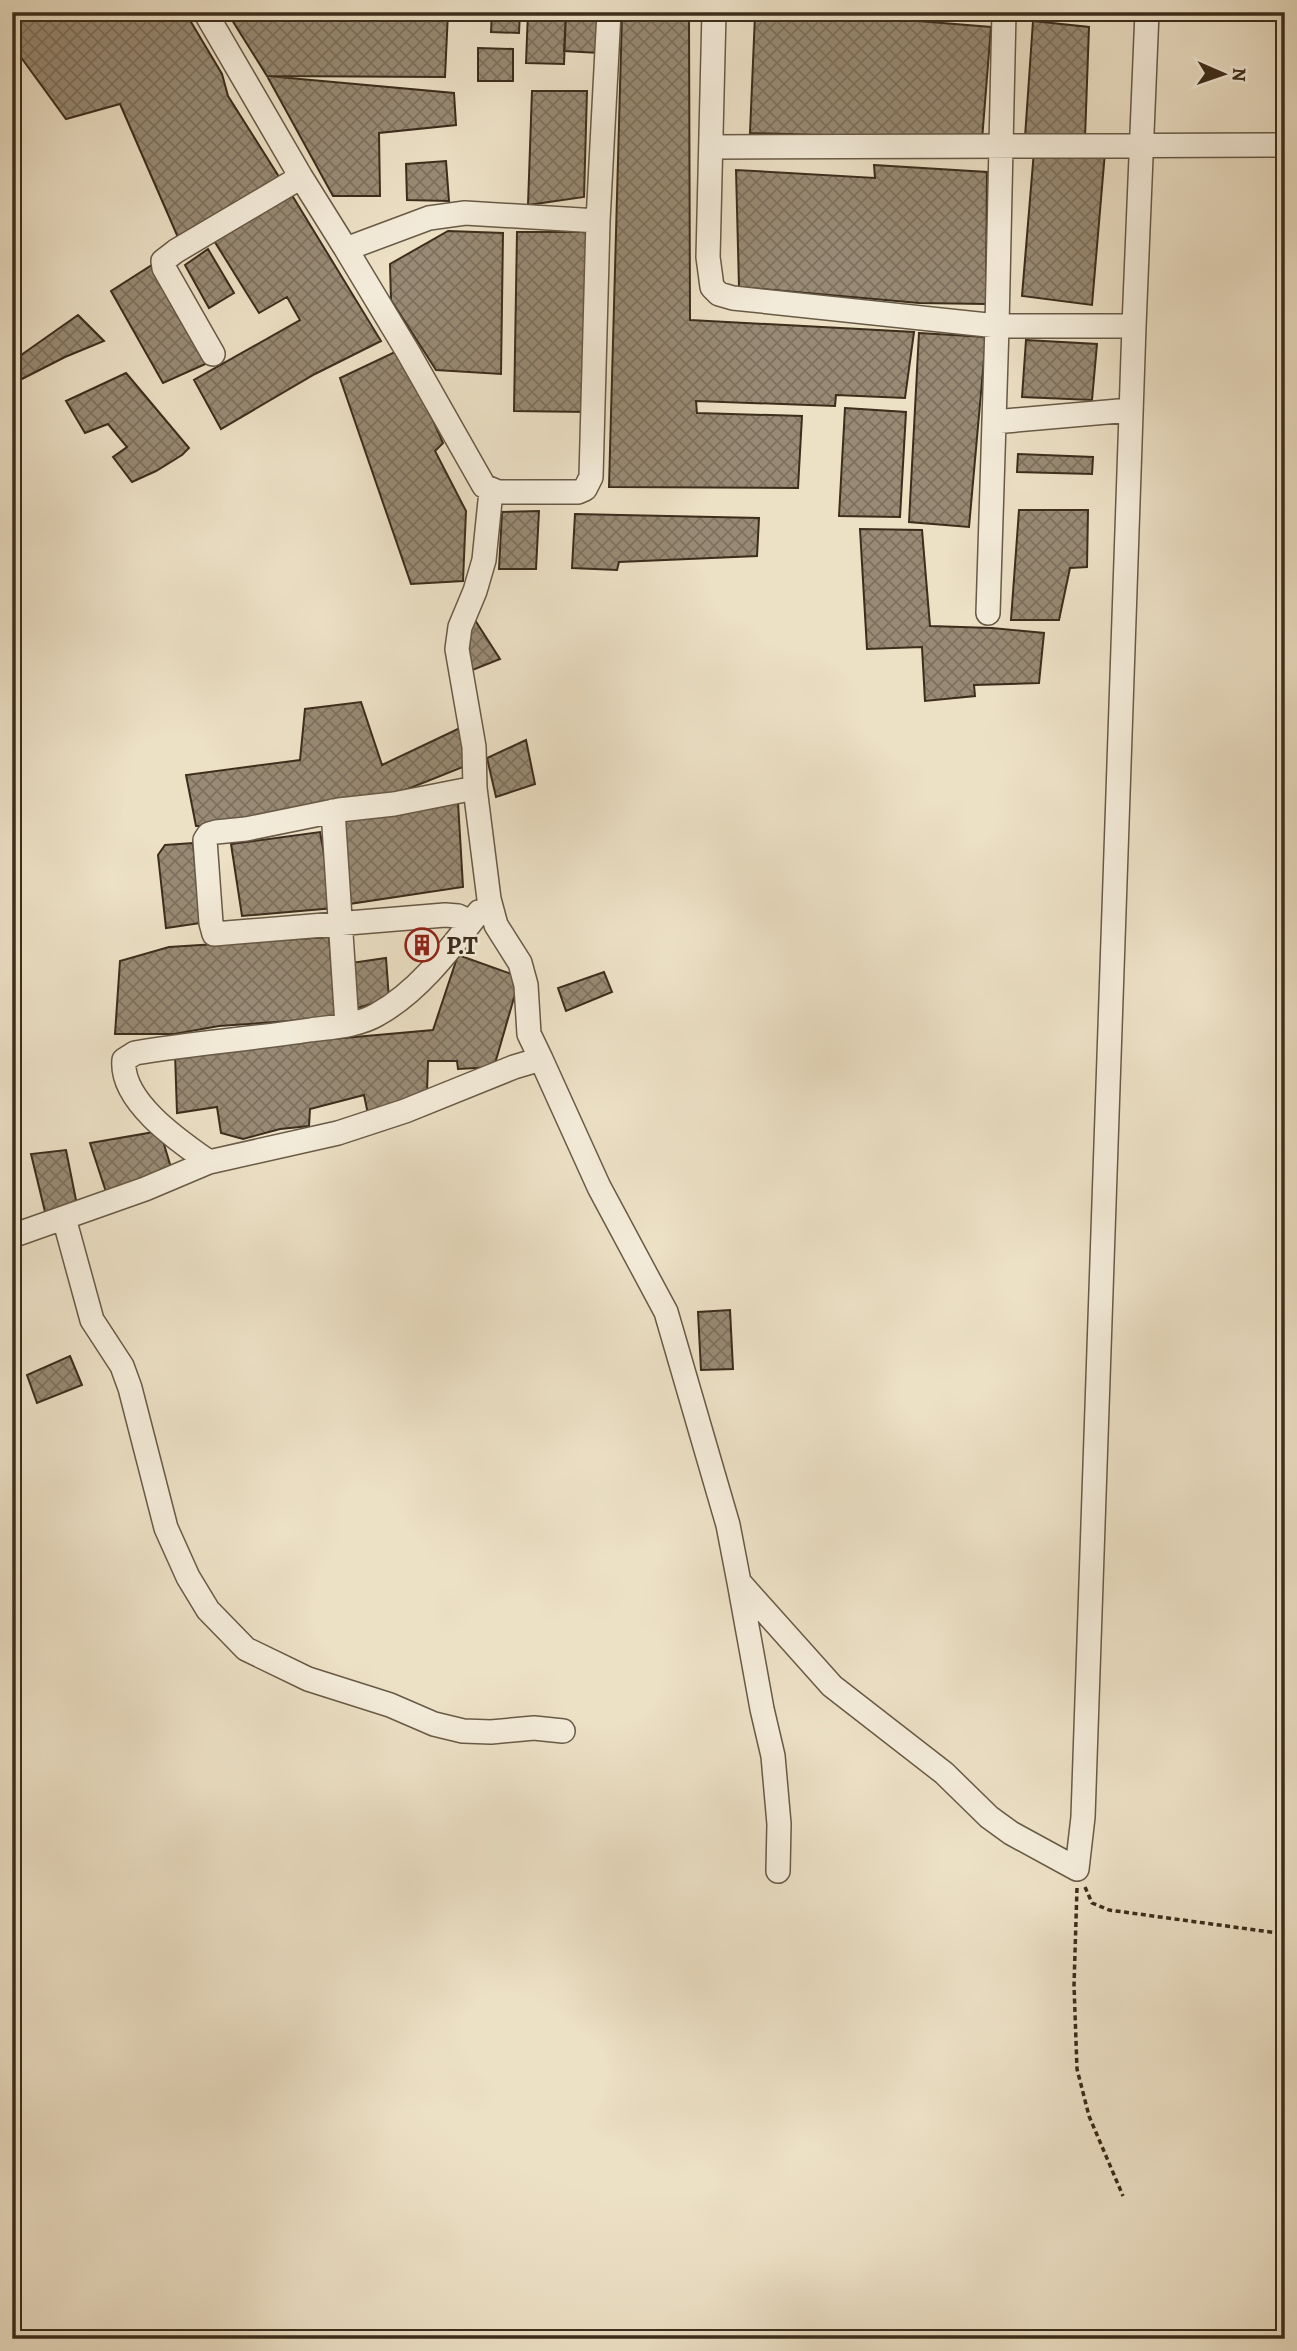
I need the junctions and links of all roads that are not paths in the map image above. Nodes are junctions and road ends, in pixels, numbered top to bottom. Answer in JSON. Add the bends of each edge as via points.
{"nodes":[{"id":1,"x":205,"y":12,"type":"edge"},
{"id":2,"x":609,"y":12,"type":"edge"},
{"id":3,"x":713,"y":12,"type":"edge"},
{"id":4,"x":1004,"y":12,"type":"edge"},
{"id":5,"x":1147,"y":12,"type":"edge"},
{"id":6,"x":1142,"y":144,"type":"junction"},
{"id":7,"x":1000,"y":145,"type":"junction"},
{"id":8,"x":1285,"y":145,"type":"edge"},
{"id":9,"x":711,"y":147,"type":"junction"},
{"id":10,"x":301,"y":177,"type":"junction"},
{"id":11,"x":598,"y":221,"type":"junction"},
{"id":12,"x":346,"y":249,"type":"junction"},
{"id":13,"x":998,"y":326,"type":"junction"},
{"id":14,"x":1134,"y":326,"type":"junction"},
{"id":15,"x":214,"y":354,"type":"dead end"},
{"id":16,"x":1130,"y":410,"type":"junction"},
{"id":17,"x":994,"y":422,"type":"junction"},
{"id":18,"x":491,"y":491,"type":"junction"},
{"id":19,"x":988,"y":613,"type":"dead end"},
{"id":20,"x":475,"y":788,"type":"junction"},
{"id":21,"x":333,"y":811,"type":"junction"},
{"id":22,"x":489,"y":899,"type":"junction"},
{"id":23,"x":471,"y":922,"type":"junction"},
{"id":24,"x":340,"y":924,"type":"junction"},
{"id":25,"x":347,"y":1025,"type":"junction"},
{"id":26,"x":541,"y":1059,"type":"junction"},
{"id":27,"x":208,"y":1163,"type":"junction"},
{"id":28,"x":64,"y":1218,"type":"junction"},
{"id":29,"x":12,"y":1236,"type":"edge"},
{"id":30,"x":739,"y":1582,"type":"junction"},
{"id":31,"x":563,"y":1731,"type":"dead end"},
{"id":32,"x":778,"y":1871,"type":"dead end"}],
"edges":[{"from":1,"to":10,"type":"street"},
{"from":2,"to":11,"type":"street"},
{"from":3,"to":9,"type":"street"},
{"from":4,"to":7,"type":"street"},
{"from":5,"to":6,"type":"street"},
{"from":6,"to":7,"type":"street"},
{"from":6,"to":8,"type":"street"},
{"from":6,"to":14,"type":"street"},
{"from":7,"to":9,"type":"street"},
{"from":7,"to":13,"type":"street"},
{"from":9,"to":13,"type":"street","via":[[709,277],[719,294]]},
{"from":10,"to":12,"type":"street"},
{"from":10,"to":15,"type":"street","via":[[163,261]]},
{"from":11,"to":12,"type":"street","via":[[465,213],[429,218]]},
{"from":11,"to":18,"type":"street","via":[[593,450],[588,485],[578,492]]},
{"from":12,"to":18,"type":"street","via":[[477,475]]},
{"from":13,"to":14,"type":"street"},
{"from":13,"to":17,"type":"street"},
{"from":14,"to":16,"type":"street"},
{"from":16,"to":17,"type":"street"},
{"from":16,"to":30,"type":"street","via":[[1084,1789],[1077,1869],[989,1817],[944,1773],[832,1685]]},
{"from":17,"to":19,"type":"street"},
{"from":18,"to":20,"type":"street","via":[[484,560],[457,638],[474,747]]},
{"from":20,"to":21,"type":"street"},
{"from":20,"to":22,"type":"street"},
{"from":21,"to":24,"type":"street"},
{"from":21,"to":24,"type":"street","via":[[216,832],[205,840],[214,934]]},
{"from":22,"to":23,"type":"street"},
{"from":22,"to":26,"type":"street","via":[[496,925],[520,963],[529,1034]]},
{"from":23,"to":24,"type":"street","via":[[445,915]]},
{"from":23,"to":25,"type":"street","via":[[420,981],[394,1003]]},
{"from":24,"to":25,"type":"street"},
{"from":25,"to":27,"type":"street","via":[[156,1049],[124,1060],[126,1080],[150,1115]]},
{"from":26,"to":27,"type":"street","via":[[338,1133]]},
{"from":26,"to":30,"type":"street","via":[[599,1187],[666,1312],[728,1525]]},
{"from":27,"to":28,"type":"street"},
{"from":28,"to":29,"type":"street"},
{"from":28,"to":31,"type":"street","via":[[92,1320],[122,1366],[130,1388],[166,1528],[208,1610],[246,1649],[308,1679],[434,1724],[463,1731]]},
{"from":30,"to":32,"type":"street","via":[[773,1756]]}]}
